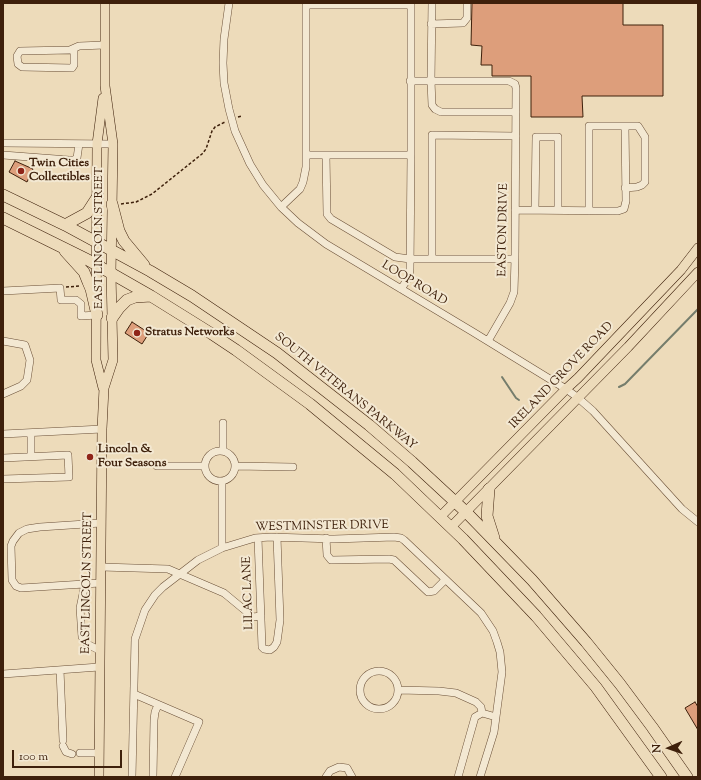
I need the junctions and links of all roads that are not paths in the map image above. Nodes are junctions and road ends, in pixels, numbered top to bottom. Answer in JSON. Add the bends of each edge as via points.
{"nodes":[{"id":1,"x":105,"y":3,"type":"edge"},
{"id":2,"x":229,"y":3,"type":"edge"},
{"id":3,"x":432,"y":3,"type":"edge"},
{"id":4,"x":467,"y":3,"type":"edge"},
{"id":5,"x":432,"y":24,"type":"junction"},
{"id":6,"x":104,"y":45,"type":"junction"},
{"id":7,"x":74,"y":49,"type":"junction"},
{"id":8,"x":410,"y":81,"type":"junction"},
{"id":9,"x":431,"y":81,"type":"junction"},
{"id":10,"x":105,"y":86,"type":"junction"},
{"id":11,"x":516,"y":112,"type":"junction"},
{"id":12,"x":625,"y":126,"type":"junction"},
{"id":13,"x":516,"y":136,"type":"junction"},
{"id":14,"x":3,"y":143,"type":"edge"},
{"id":15,"x":79,"y":144,"type":"junction"},
{"id":16,"x":97,"y":144,"type":"junction"},
{"id":17,"x":113,"y":144,"type":"junction"},
{"id":18,"x":326,"y":154,"type":"junction"},
{"id":19,"x":3,"y":155,"type":"edge"},
{"id":20,"x":306,"y":155,"type":"junction"},
{"id":21,"x":411,"y":155,"type":"junction"},
{"id":22,"x":625,"y":188,"type":"junction"},
{"id":23,"x":3,"y":195,"type":"edge"},
{"id":24,"x":98,"y":196,"type":"junction"},
{"id":25,"x":116,"y":204,"type":"junction"},
{"id":26,"x":281,"y":207,"type":"junction"},
{"id":27,"x":515,"y":210,"type":"junction"},
{"id":28,"x":536,"y":210,"type":"junction"},
{"id":29,"x":558,"y":210,"type":"junction"},
{"id":30,"x":589,"y":211,"type":"junction"},
{"id":31,"x":3,"y":218,"type":"edge"},
{"id":32,"x":65,"y":225,"type":"junction"},
{"id":33,"x":97,"y":243,"type":"junction"},
{"id":34,"x":61,"y":246,"type":"junction"},
{"id":35,"x":698,"y":248,"type":"edge"},
{"id":36,"x":112,"y":250,"type":"junction"},
{"id":37,"x":410,"y":259,"type":"junction"},
{"id":38,"x":432,"y":259,"type":"junction"},
{"id":39,"x":515,"y":259,"type":"junction"},
{"id":40,"x":97,"y":266,"type":"junction"},
{"id":41,"x":150,"y":271,"type":"junction"},
{"id":42,"x":698,"y":272,"type":"edge"},
{"id":43,"x":111,"y":274,"type":"junction"},
{"id":44,"x":401,"y":289,"type":"junction"},
{"id":45,"x":3,"y":291,"type":"edge"},
{"id":46,"x":151,"y":296,"type":"junction"},
{"id":47,"x":96,"y":315,"type":"junction"},
{"id":48,"x":112,"y":318,"type":"junction"},
{"id":49,"x":3,"y":341,"type":"edge"},
{"id":50,"x":488,"y":341,"type":"junction"},
{"id":51,"x":104,"y":388,"type":"junction"},
{"id":52,"x":566,"y":389,"type":"junction"},
{"id":53,"x":3,"y":394,"type":"edge"},
{"id":54,"x":577,"y":397,"type":"junction"},
{"id":55,"x":223,"y":423,"type":"dead end"},
{"id":56,"x":102,"y":429,"type":"junction"},
{"id":57,"x":31,"y":433,"type":"junction"},
{"id":58,"x":3,"y":434,"type":"edge"},
{"id":59,"x":223,"y":451,"type":"junction"},
{"id":60,"x":31,"y":456,"type":"junction"},
{"id":61,"x":3,"y":458,"type":"edge"},
{"id":62,"x":156,"y":466,"type":"dead end"},
{"id":63,"x":205,"y":466,"type":"junction"},
{"id":64,"x":235,"y":466,"type":"junction"},
{"id":65,"x":293,"y":467,"type":"dead end"},
{"id":66,"x":3,"y":479,"type":"edge"},
{"id":67,"x":222,"y":481,"type":"junction"},
{"id":68,"x":489,"y":489,"type":"junction"},
{"id":69,"x":455,"y":502,"type":"junction"},
{"id":70,"x":466,"y":512,"type":"junction"},
{"id":71,"x":440,"y":517,"type":"junction"},
{"id":72,"x":698,"y":522,"type":"edge"},
{"id":73,"x":101,"y":523,"type":"junction"},
{"id":74,"x":451,"y":527,"type":"junction"},
{"id":75,"x":277,"y":537,"type":"junction"},
{"id":76,"x":258,"y":538,"type":"junction"},
{"id":77,"x":326,"y":538,"type":"junction"},
{"id":78,"x":495,"y":541,"type":"junction"},
{"id":79,"x":222,"y":548,"type":"junction"},
{"id":80,"x":101,"y":567,"type":"junction"},
{"id":81,"x":180,"y":573,"type":"junction"},
{"id":82,"x":445,"y":580,"type":"junction"},
{"id":83,"x":100,"y":583,"type":"junction"},
{"id":84,"x":85,"y":584,"type":"junction"},
{"id":85,"x":261,"y":616,"type":"junction"},
{"id":86,"x":99,"y":650,"type":"junction"},
{"id":87,"x":99,"y":667,"type":"junction"},
{"id":88,"x":60,"y":670,"type":"junction"},
{"id":89,"x":3,"y":674,"type":"edge"},
{"id":90,"x":399,"y":690,"type":"junction"},
{"id":91,"x":134,"y":694,"type":"junction"},
{"id":92,"x":158,"y":705,"type":"junction"},
{"id":93,"x":482,"y":713,"type":"junction"},
{"id":94,"x":496,"y":718,"type":"junction"},
{"id":95,"x":80,"y":753,"type":"dead end"},
{"id":96,"x":99,"y":753,"type":"junction"},
{"id":97,"x":72,"y":754,"type":"dead end"},
{"id":98,"x":99,"y":777,"type":"edge"},
{"id":99,"x":132,"y":777,"type":"edge"},
{"id":100,"x":153,"y":777,"type":"edge"},
{"id":101,"x":174,"y":777,"type":"edge"},
{"id":102,"x":326,"y":777,"type":"edge"},
{"id":103,"x":352,"y":777,"type":"edge"},
{"id":104,"x":458,"y":777,"type":"edge"},
{"id":105,"x":480,"y":777,"type":"edge"},
{"id":106,"x":661,"y":777,"type":"edge"},
{"id":107,"x":687,"y":777,"type":"edge"}],
"edges":[{"from":1,"to":6,"type":"main road","name":"EAST LINCOLN STREET"},
{"from":2,"to":26,"type":"street","name":"LOOP ROAD","via":[[223,63],[229,110],[235,131],[250,164]]},
{"from":3,"to":5,"type":"street"},
{"from":4,"to":5,"type":"street","via":[[467,18],[463,23]]},
{"from":5,"to":9,"type":"street"},
{"from":6,"to":7,"type":"street","via":[[79,46]]},
{"from":6,"to":10,"type":"main road","name":"EAST LINCOLN STREET"},
{"from":7,"to":7,"type":"street","via":[[24,50],[18,52],[18,64],[22,67],[69,68],[74,65]]},
{"from":8,"to":9,"type":"street"},
{"from":8,"to":20,"type":"street","via":[[411,5],[306,5]]},
{"from":8,"to":21,"type":"street"},
{"from":9,"to":11,"type":"street","via":[[432,105],[441,112]]},
{"from":9,"to":11,"type":"street","name":"EASTON DRIVE","via":[[512,82],[516,88]]},
{"from":10,"to":16,"type":"main road","name":"EAST LINCOLN STREET"},
{"from":10,"to":17,"type":"main road","name":"EAST LINCOLN STREET"},
{"from":11,"to":13,"type":"street","name":"EASTON DRIVE"},
{"from":12,"to":22,"type":"street"},
{"from":12,"to":22,"type":"street","via":[[638,126],[645,137],[645,182],[637,187]]},
{"from":12,"to":30,"type":"street","via":[[589,126]]},
{"from":13,"to":27,"type":"street","name":"EASTON DRIVE"},
{"from":13,"to":38,"type":"street","via":[[432,135]]},
{"from":14,"to":15,"type":"street"},
{"from":15,"to":16,"type":"street"},
{"from":15,"to":19,"type":"street","via":[[77,158],[74,160]]},
{"from":16,"to":17,"type":"street"},
{"from":16,"to":24,"type":"main road","name":"EAST LINCOLN STREET"},
{"from":17,"to":25,"type":"main road","name":"EAST LINCOLN STREET"},
{"from":18,"to":20,"type":"street"},
{"from":18,"to":21,"type":"street"},
{"from":18,"to":37,"type":"street","via":[[326,205],[327,214],[331,219],[395,257]]},
{"from":20,"to":26,"type":"street","via":[[306,167],[300,189]]},
{"from":21,"to":37,"type":"street"},
{"from":22,"to":30,"type":"street","via":[[624,208],[618,211]]},
{"from":23,"to":32,"type":"highway","name":"SOUTH VETERANS PARKWAY"},
{"from":24,"to":32,"type":"highway","via":[[87,213]]},
{"from":24,"to":33,"type":"main road","name":"EAST LINCOLN STREET"},
{"from":25,"to":36,"type":"main road","name":"EAST LINCOLN STREET"},
{"from":25,"to":41,"type":"highway","via":[[119,231],[124,241]]},
{"from":26,"to":44,"type":"street","name":"LOOP ROAD","via":[[320,240]]},
{"from":27,"to":28,"type":"street"},
{"from":27,"to":39,"type":"street","name":"EASTON DRIVE"},
{"from":28,"to":29,"type":"street"},
{"from":28,"to":29,"type":"street","via":[[536,137],[558,136]]},
{"from":29,"to":30,"type":"street"},
{"from":31,"to":34,"type":"highway"},
{"from":32,"to":33,"type":"highway","name":"SOUTH VETERANS PARKWAY"},
{"from":33,"to":36,"type":"highway","name":"SOUTH VETERANS PARKWAY"},
{"from":33,"to":40,"type":"main road","name":"EAST LINCOLN STREET"},
{"from":34,"to":40,"type":"highway"},
{"from":34,"to":47,"type":"highway","via":[[84,272],[91,289]]},
{"from":35,"to":52,"type":"main road","name":"IRELAND GROVE ROAD","via":[[681,270]]},
{"from":36,"to":41,"type":"highway","name":"SOUTH VETERANS PARKWAY"},
{"from":36,"to":43,"type":"main road","name":"EAST LINCOLN STREET"},
{"from":37,"to":38,"type":"street"},
{"from":37,"to":44,"type":"street","via":[[410,273]]},
{"from":38,"to":39,"type":"street"},
{"from":39,"to":50,"type":"street","name":"EASTON DRIVE","via":[[514,292]]},
{"from":40,"to":43,"type":"highway"},
{"from":40,"to":47,"type":"main road","name":"EAST LINCOLN STREET"},
{"from":41,"to":69,"type":"highway","name":"SOUTH VETERANS PARKWAY","via":[[235,324],[297,367],[369,425]]},
{"from":42,"to":54,"type":"main road"},
{"from":43,"to":46,"type":"highway"},
{"from":43,"to":48,"type":"main road","name":"EAST LINCOLN STREET"},
{"from":44,"to":50,"type":"street","name":"LOOP ROAD"},
{"from":45,"to":47,"type":"street","via":[[60,288],[61,300],[76,300],[81,304],[81,316]]},
{"from":46,"to":48,"type":"highway","via":[[127,300]]},
{"from":46,"to":71,"type":"highway","via":[[236,350],[310,404],[395,474]]},
{"from":47,"to":51,"type":"main road","name":"EAST LINCOLN STREET","via":[[96,360]]},
{"from":48,"to":51,"type":"main road","name":"EAST LINCOLN STREET","via":[[112,360]]},
{"from":49,"to":53,"type":"street","via":[[25,345],[30,360],[27,380],[21,386]]},
{"from":50,"to":52,"type":"street","name":"LOOP ROAD"},
{"from":51,"to":56,"type":"main road","name":"EAST LINCOLN STREET"},
{"from":52,"to":54,"type":"street","name":"LOOP ROAD"},
{"from":52,"to":69,"type":"main road","name":"IRELAND GROVE ROAD"},
{"from":54,"to":68,"type":"main road"},
{"from":54,"to":72,"type":"street","name":"LOOP ROAD","via":[[593,411],[682,509]]},
{"from":55,"to":59,"type":"street"},
{"from":56,"to":57,"type":"street"},
{"from":56,"to":73,"type":"main road","name":"EAST LINCOLN STREET"},
{"from":57,"to":58,"type":"street"},
{"from":57,"to":60,"type":"street"},
{"from":59,"to":63,"type":"street","via":[[212,453]]},
{"from":59,"to":64,"type":"street","via":[[230,455]]},
{"from":60,"to":61,"type":"street"},
{"from":60,"to":66,"type":"street","via":[[68,455],[69,477]]},
{"from":62,"to":63,"type":"street"},
{"from":63,"to":67,"type":"street","via":[[208,476]]},
{"from":64,"to":65,"type":"street"},
{"from":64,"to":67,"type":"street","via":[[233,475]]},
{"from":67,"to":79,"type":"street"},
{"from":68,"to":70,"type":"main road"},
{"from":68,"to":78,"type":"highway","via":[[487,516]]},
{"from":69,"to":70,"type":"highway","name":"SOUTH VETERANS PARKWAY"},
{"from":69,"to":71,"type":"main road","name":"IRELAND GROVE ROAD"},
{"from":70,"to":74,"type":"main road"},
{"from":70,"to":78,"type":"highway","name":"SOUTH VETERANS PARKWAY"},
{"from":71,"to":74,"type":"highway"},
{"from":73,"to":80,"type":"main road","name":"EAST LINCOLN STREET"},
{"from":73,"to":84,"type":"street","via":[[27,529],[19,533],[11,546],[12,580],[16,586],[21,588]]},
{"from":74,"to":106,"type":"highway","via":[[569,654]]},
{"from":75,"to":76,"type":"street","name":"WESTMINSTER DRIVE"},
{"from":75,"to":77,"type":"street","name":"WESTMINSTER DRIVE"},
{"from":75,"to":85,"type":"street","name":"LILAC LANE","via":[[280,620],[278,642],[270,650],[262,647]]},
{"from":76,"to":79,"type":"street","name":"WESTMINSTER DRIVE"},
{"from":76,"to":85,"type":"street","name":"LILAC LANE"},
{"from":77,"to":82,"type":"street","name":"WESTMINSTER DRIVE","via":[[401,538]]},
{"from":77,"to":82,"type":"street","via":[[327,555],[330,560],[394,560],[428,592],[434,591]]},
{"from":78,"to":107,"type":"highway","name":"SOUTH VETERANS PARKWAY","via":[[586,642]]},
{"from":79,"to":81,"type":"street","name":"WESTMINSTER DRIVE"},
{"from":80,"to":81,"type":"street","via":[[168,569]]},
{"from":80,"to":83,"type":"main road","name":"EAST LINCOLN STREET"},
{"from":81,"to":85,"type":"street","via":[[224,593],[253,617]]},
{"from":81,"to":91,"type":"street","name":"WESTMINSTER DRIVE","via":[[154,595],[145,610],[135,639]]},
{"from":82,"to":94,"type":"street","name":"WESTMINSTER DRIVE","via":[[480,613],[493,631],[500,652],[502,672]]},
{"from":83,"to":84,"type":"street"},
{"from":83,"to":86,"type":"main road","name":"EAST LINCOLN STREET"},
{"from":84,"to":86,"type":"street","via":[[80,608],[82,637],[87,644]]},
{"from":86,"to":87,"type":"main road","name":"EAST LINCOLN STREET"},
{"from":87,"to":88,"type":"street"},
{"from":87,"to":96,"type":"main road","name":"EAST LINCOLN STREET"},
{"from":88,"to":89,"type":"street"},
{"from":88,"to":97,"type":"street","via":[[63,743],[66,752]]},
{"from":90,"to":90,"type":"street","via":[[391,674],[380,670],[368,674],[361,683],[360,695],[366,704],[376,709],[387,708],[392,705]]},
{"from":90,"to":93,"type":"street","via":[[456,693],[476,702]]},
{"from":91,"to":92,"type":"street"},
{"from":91,"to":99,"type":"street","name":"WESTMINSTER DRIVE"},
{"from":92,"to":100,"type":"street","via":[[154,720]]},
{"from":92,"to":101,"type":"street","via":[[199,722]]},
{"from":93,"to":94,"type":"street"},
{"from":93,"to":104,"type":"street","via":[[475,717]]},
{"from":94,"to":105,"type":"street","name":"WESTMINSTER DRIVE"},
{"from":95,"to":96,"type":"street"},
{"from":96,"to":98,"type":"main road","name":"EAST LINCOLN STREET"},
{"from":102,"to":103,"type":"street","via":[[330,771],[339,767],[347,768]]}]}
